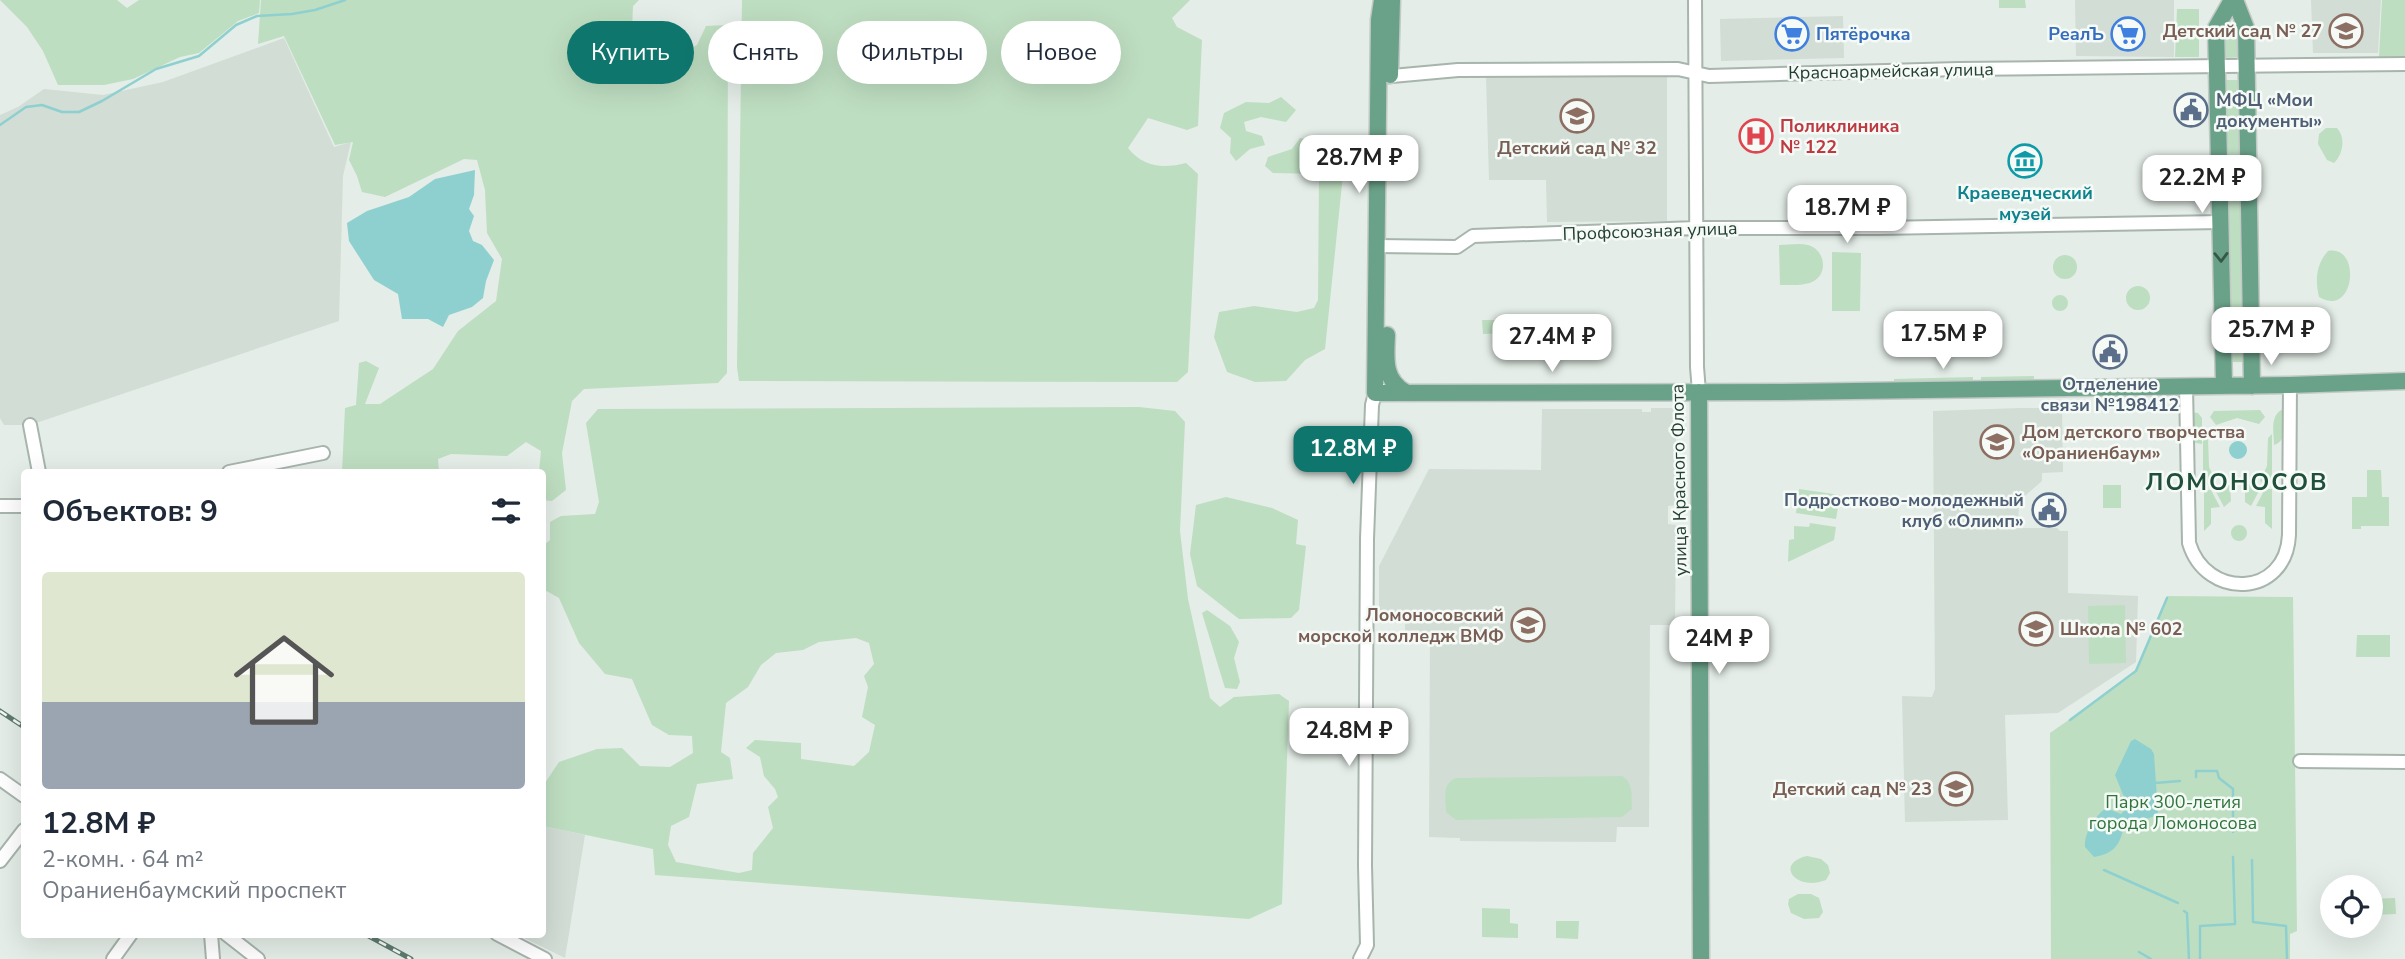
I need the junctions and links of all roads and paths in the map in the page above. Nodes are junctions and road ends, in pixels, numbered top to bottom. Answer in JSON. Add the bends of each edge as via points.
{"nodes":[{"id":1,"x":1382,"y":0,"type":"edge"},
{"id":2,"x":1392,"y":0,"type":"edge"},
{"id":3,"x":1695,"y":0,"type":"edge"},
{"id":4,"x":2233,"y":0,"type":"edge"},
{"id":5,"x":2246,"y":27,"type":"junction"},
{"id":6,"x":2216,"y":28,"type":"junction"},
{"id":7,"x":2405,"y":64,"type":"edge"},
{"id":8,"x":2247,"y":67,"type":"junction"},
{"id":9,"x":2217,"y":68,"type":"junction"},
{"id":10,"x":1695,"y":72,"type":"junction"},
{"id":11,"x":1384,"y":77,"type":"junction"},
{"id":12,"x":2221,"y":222,"type":"junction"},
{"id":13,"x":1696,"y":228,"type":"junction"},
{"id":14,"x":1382,"y":246,"type":"junction"},
{"id":15,"x":1392,"y":380,"type":"junction"},
{"id":16,"x":2405,"y":381,"type":"edge"},
{"id":17,"x":2290,"y":385,"type":"junction"},
{"id":18,"x":2186,"y":386,"type":"junction"},
{"id":19,"x":2224,"y":386,"type":"junction"},
{"id":20,"x":2252,"y":386,"type":"junction"},
{"id":21,"x":1405,"y":392,"type":"junction"},
{"id":22,"x":1699,"y":392,"type":"junction"},
{"id":23,"x":1375,"y":393,"type":"junction"},
{"id":24,"x":30,"y":425,"type":"dead end"},
{"id":25,"x":323,"y":453,"type":"dead end"},
{"id":26,"x":37,"y":469,"type":"edge"},
{"id":27,"x":244,"y":469,"type":"edge"},
{"id":28,"x":0,"y":506,"type":"edge"},
{"id":29,"x":21,"y":506,"type":"edge"},
{"id":30,"x":2300,"y":761,"type":"dead end"},
{"id":31,"x":2405,"y":762,"type":"edge"},
{"id":32,"x":0,"y":779,"type":"edge"},
{"id":33,"x":21,"y":794,"type":"edge"},
{"id":34,"x":21,"y":834,"type":"edge"},
{"id":35,"x":0,"y":861,"type":"edge"},
{"id":36,"x":128,"y":938,"type":"edge"},
{"id":37,"x":211,"y":938,"type":"edge"},
{"id":38,"x":231,"y":938,"type":"edge"},
{"id":39,"x":505,"y":938,"type":"edge"},
{"id":40,"x":113,"y":959,"type":"edge"},
{"id":41,"x":213,"y":959,"type":"edge"},
{"id":42,"x":258,"y":959,"type":"edge"},
{"id":43,"x":545,"y":959,"type":"edge"},
{"id":44,"x":1360,"y":959,"type":"edge"},
{"id":45,"x":1701,"y":959,"type":"edge"}],
"edges":[{"from":1,"to":11,"type":"main road","via":[[1379,20]]},
{"from":2,"to":11,"type":"main road"},
{"from":3,"to":10,"type":"street","name":"улица Красного Флота"},
{"from":4,"to":5,"type":"main road"},
{"from":4,"to":6,"type":"main road"},
{"from":5,"to":6,"type":"main road","via":[[2233,18]]},
{"from":5,"to":8,"type":"main road"},
{"from":6,"to":9,"type":"main road"},
{"from":7,"to":8,"type":"street","name":"Красноармейская улица"},
{"from":8,"to":9,"type":"street","name":"Красноармейская улица"},
{"from":8,"to":20,"type":"main road"},
{"from":9,"to":10,"type":"street","name":"Красноармейская улица","via":[[1709,76]]},
{"from":9,"to":12,"type":"main road"},
{"from":10,"to":11,"type":"street","name":"Красноармейская улица","via":[[1458,70]]},
{"from":10,"to":13,"type":"street","name":"улица Красного Флота"},
{"from":11,"to":14,"type":"main road"},
{"from":12,"to":13,"type":"street","name":"Профсоюзная улица"},
{"from":12,"to":19,"type":"main road","one_way":true},
{"from":13,"to":14,"type":"street","name":"Профсоюзная улица","via":[[1474,236],[1457,247]]},
{"from":13,"to":22,"type":"street","name":"улица Красного Флота"},
{"from":14,"to":15,"type":"main road","via":[[1386,365]]},
{"from":14,"to":23,"type":"main road"},
{"from":15,"to":21,"type":"main road"},
{"from":15,"to":23,"type":"street"},
{"from":16,"to":17,"type":"main road"},
{"from":17,"to":18,"type":"street","via":[[2287,551],[2267,577],[2239,584],[2228,584],[2207,573],[2189,543]]},
{"from":17,"to":20,"type":"main road"},
{"from":18,"to":19,"type":"main road"},
{"from":18,"to":22,"type":"main road"},
{"from":19,"to":20,"type":"main road"},
{"from":21,"to":22,"type":"main road"},
{"from":21,"to":23,"type":"main road"},
{"from":22,"to":45,"type":"main road","name":"улица Красного Флота"},
{"from":23,"to":44,"type":"street","via":[[1367,539],[1367,945]]},
{"from":24,"to":26,"type":"street"},
{"from":25,"to":27,"type":"street"},
{"from":28,"to":29,"type":"street"},
{"from":30,"to":31,"type":"street"},
{"from":32,"to":33,"type":"street"},
{"from":34,"to":35,"type":"street"},
{"from":36,"to":40,"type":"street"},
{"from":37,"to":41,"type":"street"},
{"from":38,"to":42,"type":"street"},
{"from":39,"to":43,"type":"street"}]}
